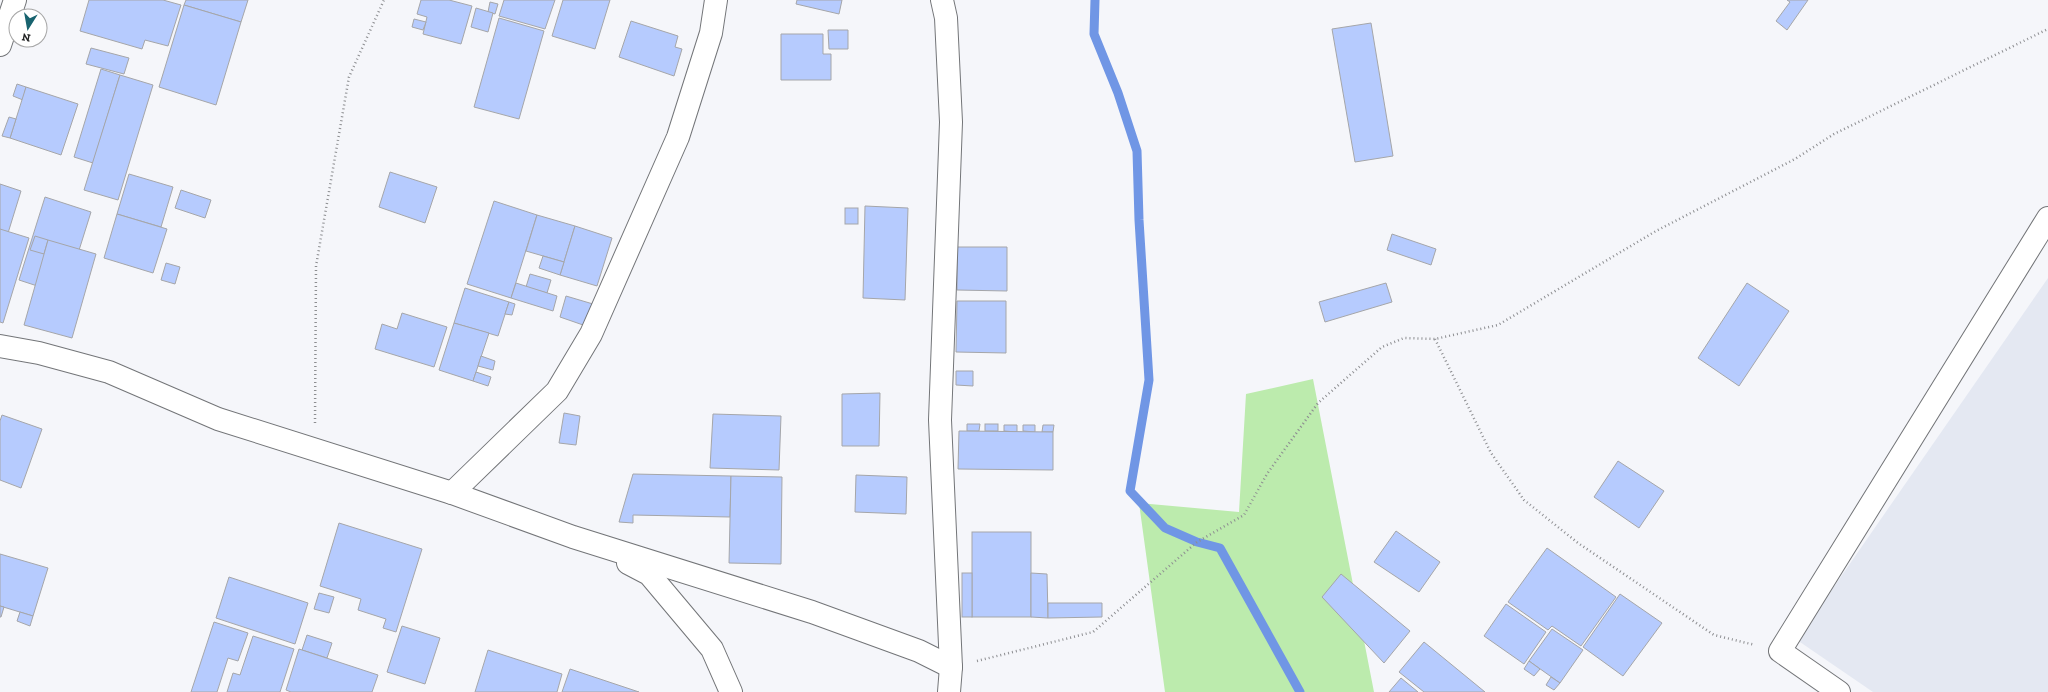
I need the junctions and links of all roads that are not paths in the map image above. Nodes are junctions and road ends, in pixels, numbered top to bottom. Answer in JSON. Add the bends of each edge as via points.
{"nodes":[{"id":1,"x":15,"y":0,"type":"edge"},
{"id":2,"x":716,"y":0,"type":"edge"},
{"id":3,"x":942,"y":0,"type":"edge"},
{"id":4,"x":0,"y":45,"type":"edge"},
{"id":5,"x":2048,"y":218,"type":"edge"},
{"id":6,"x":0,"y":346,"type":"edge"},
{"id":7,"x":452,"y":493,"type":"junction"},
{"id":8,"x":573,"y":537,"type":"junction"},
{"id":9,"x":951,"y":667,"type":"junction"},
{"id":10,"x":731,"y":692,"type":"edge"},
{"id":11,"x":949,"y":692,"type":"edge"},
{"id":12,"x":1839,"y":692,"type":"edge"}],
"edges":[{"from":1,"to":4,"type":"street"},
{"from":2,"to":7,"type":"street","via":[[711,33],[678,138],[591,334],[557,391]]},
{"from":3,"to":9,"type":"street","via":[[946,18],[951,122],[940,420]]},
{"from":5,"to":12,"type":"street","via":[[1780,651]]},
{"from":6,"to":7,"type":"street","via":[[39,353],[109,372],[218,418]]},
{"from":7,"to":8,"type":"street"},
{"from":8,"to":9,"type":"street","via":[[812,612],[919,651]]},
{"from":8,"to":10,"type":"street","via":[[649,574],[712,649]]},
{"from":9,"to":11,"type":"street"}]}
